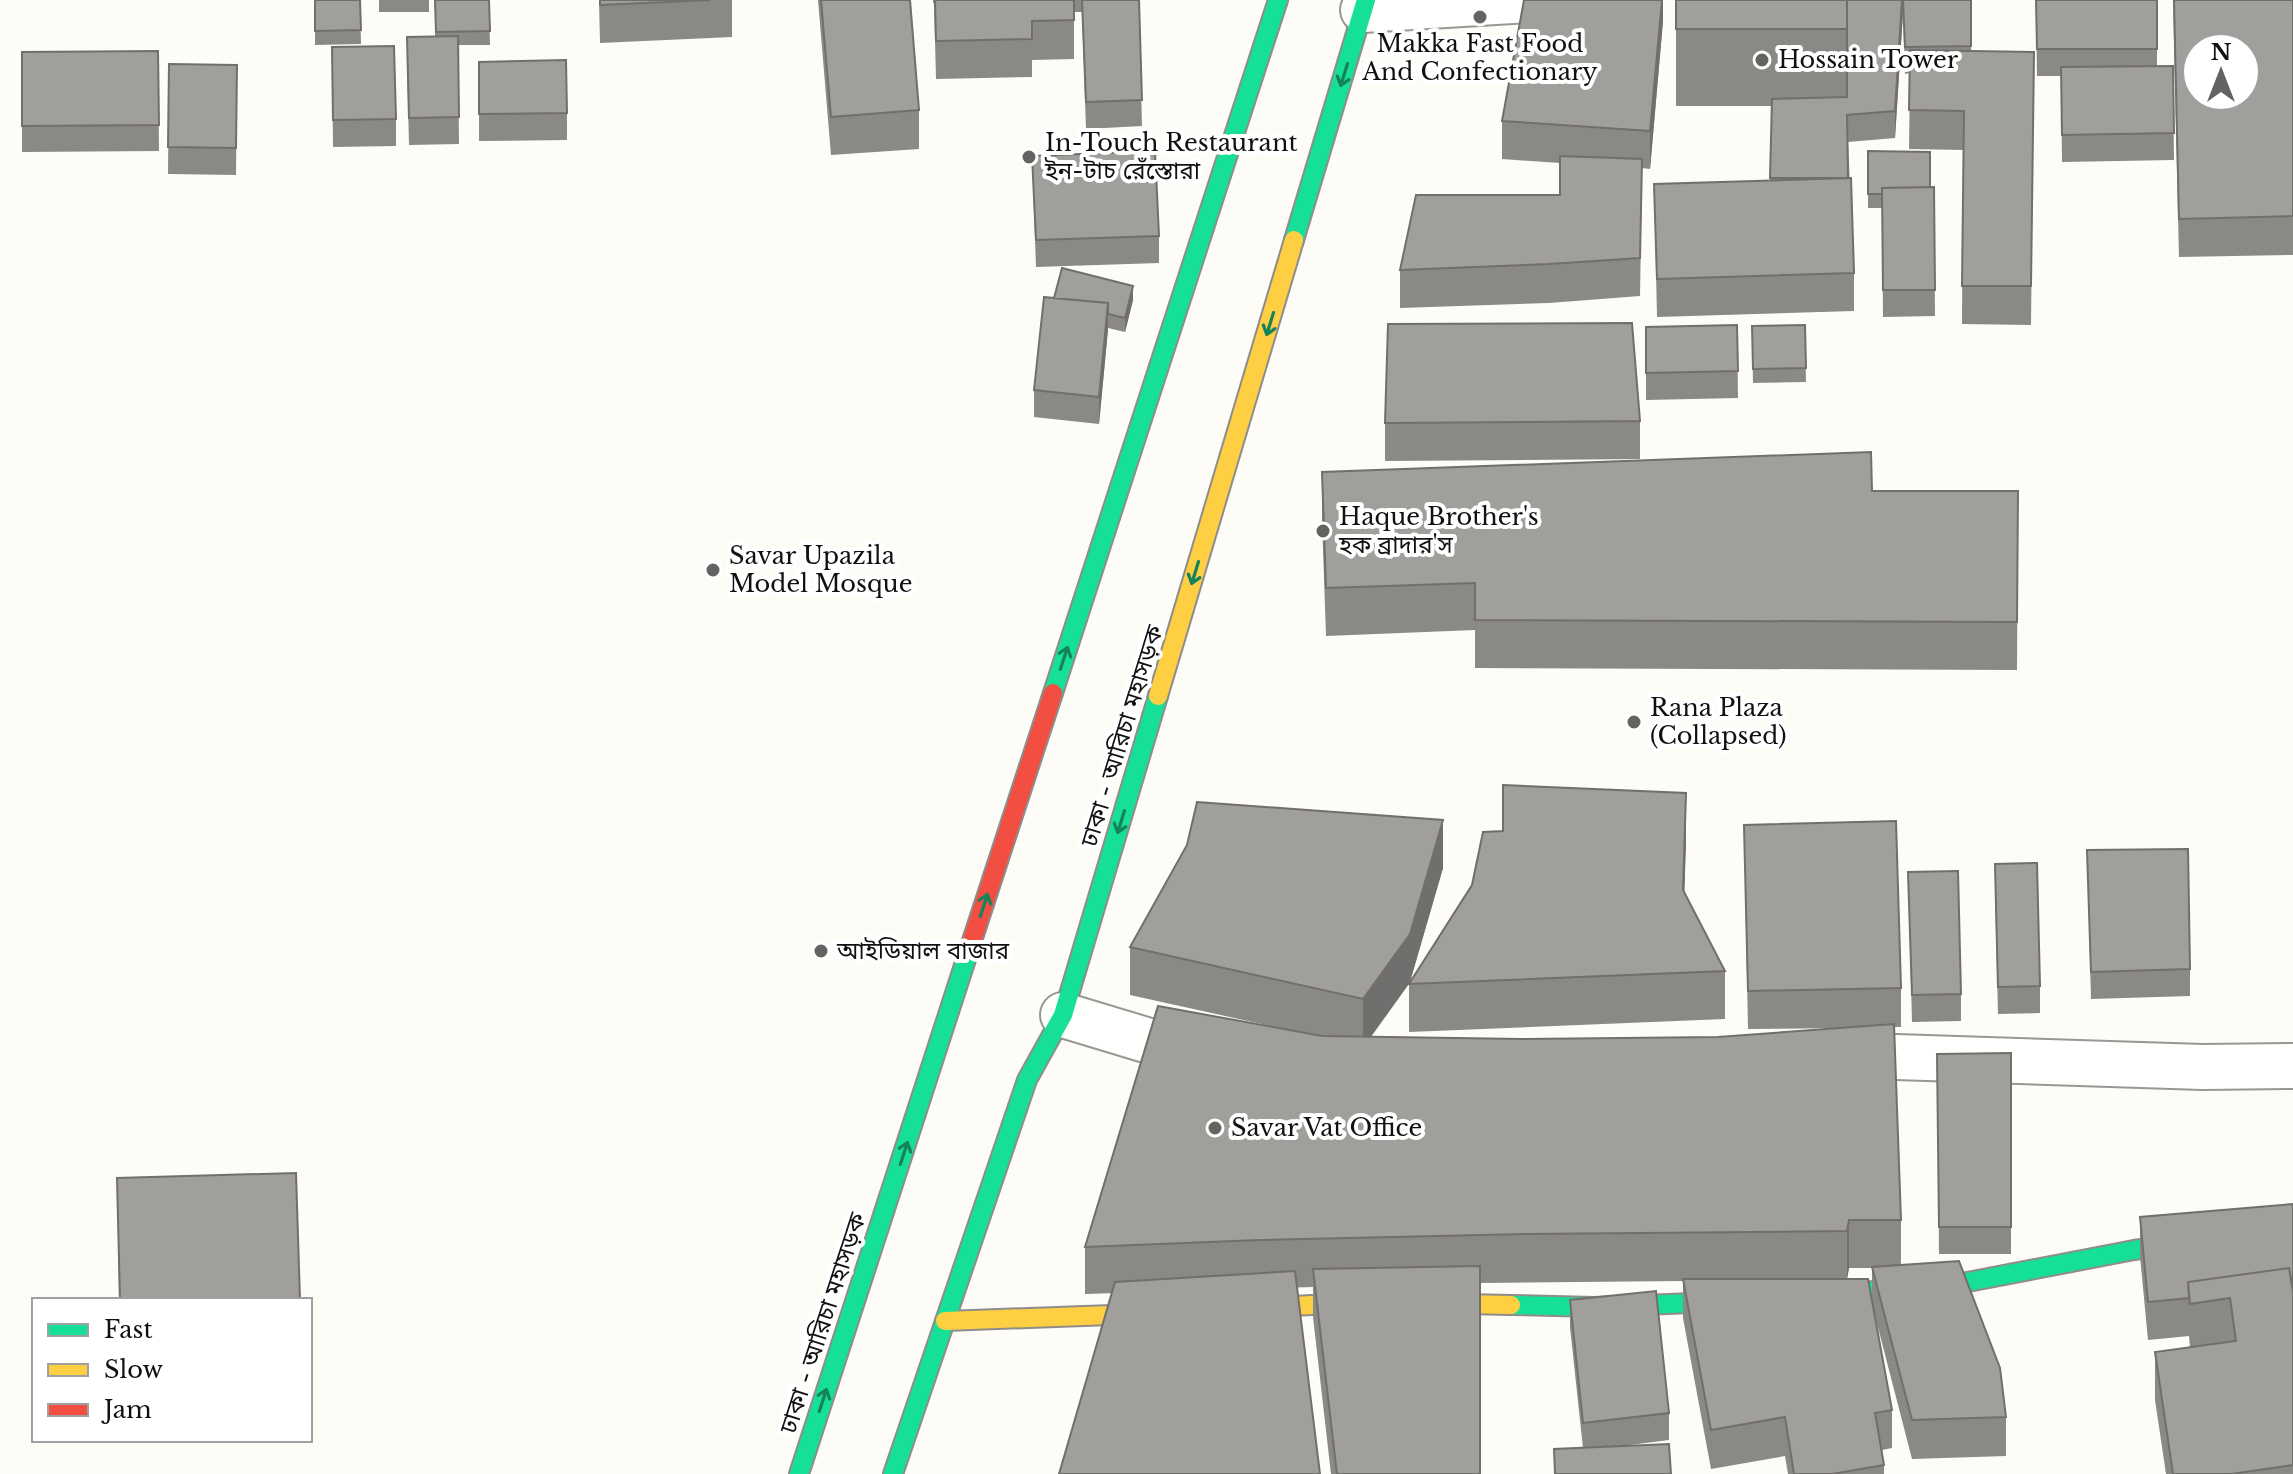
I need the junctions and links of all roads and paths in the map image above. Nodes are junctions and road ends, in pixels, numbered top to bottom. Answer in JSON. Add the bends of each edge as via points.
{"nodes":[{"id":1,"x":1278,"y":0,"type":"edge"},
{"id":2,"x":1528,"y":0,"type":"edge"},
{"id":3,"x":1365,"y":5,"type":"edge"},
{"id":4,"x":1063,"y":1015,"type":"junction"},
{"id":5,"x":1241,"y":1056,"type":"edge"},
{"id":6,"x":1796,"y":1056,"type":"edge"},
{"id":7,"x":2293,"y":1066,"type":"edge"},
{"id":8,"x":2293,"y":1228,"type":"edge"},
{"id":9,"x":1795,"y":1298,"type":"edge"},
{"id":10,"x":1763,"y":1300,"type":"edge"},
{"id":11,"x":1217,"y":1310,"type":"edge"},
{"id":12,"x":1187,"y":1312,"type":"edge"},
{"id":13,"x":945,"y":1321,"type":"junction"},
{"id":14,"x":799,"y":1474,"type":"edge"},
{"id":15,"x":893,"y":1474,"type":"edge"}],
"edges":[{"from":14,"to":1,"type":"main road","name":"ঢাকা - আরিচা মহাসড়ক","one_way":true},
{"from":2,"to":3,"type":"street"},
{"from":3,"to":4,"type":"main road","name":"ঢাকা - আরিচা মহাসড়ক","one_way":true},
{"from":4,"to":5,"type":"street","via":[[1179,1050]]},
{"from":4,"to":13,"type":"main road","name":"ঢাকা - আরিচা মহাসড়ক","via":[[1027,1080]]},
{"from":6,"to":7,"type":"street"},
{"from":8,"to":9,"type":"main road","via":[[2134,1250],[1952,1285]]},
{"from":10,"to":11,"type":"main road","via":[[1594,1307],[1368,1302]]},
{"from":12,"to":13,"type":"main road"},
{"from":13,"to":15,"type":"main road","name":"ঢাকা - আরিচা মহাসড়ক"}]}
